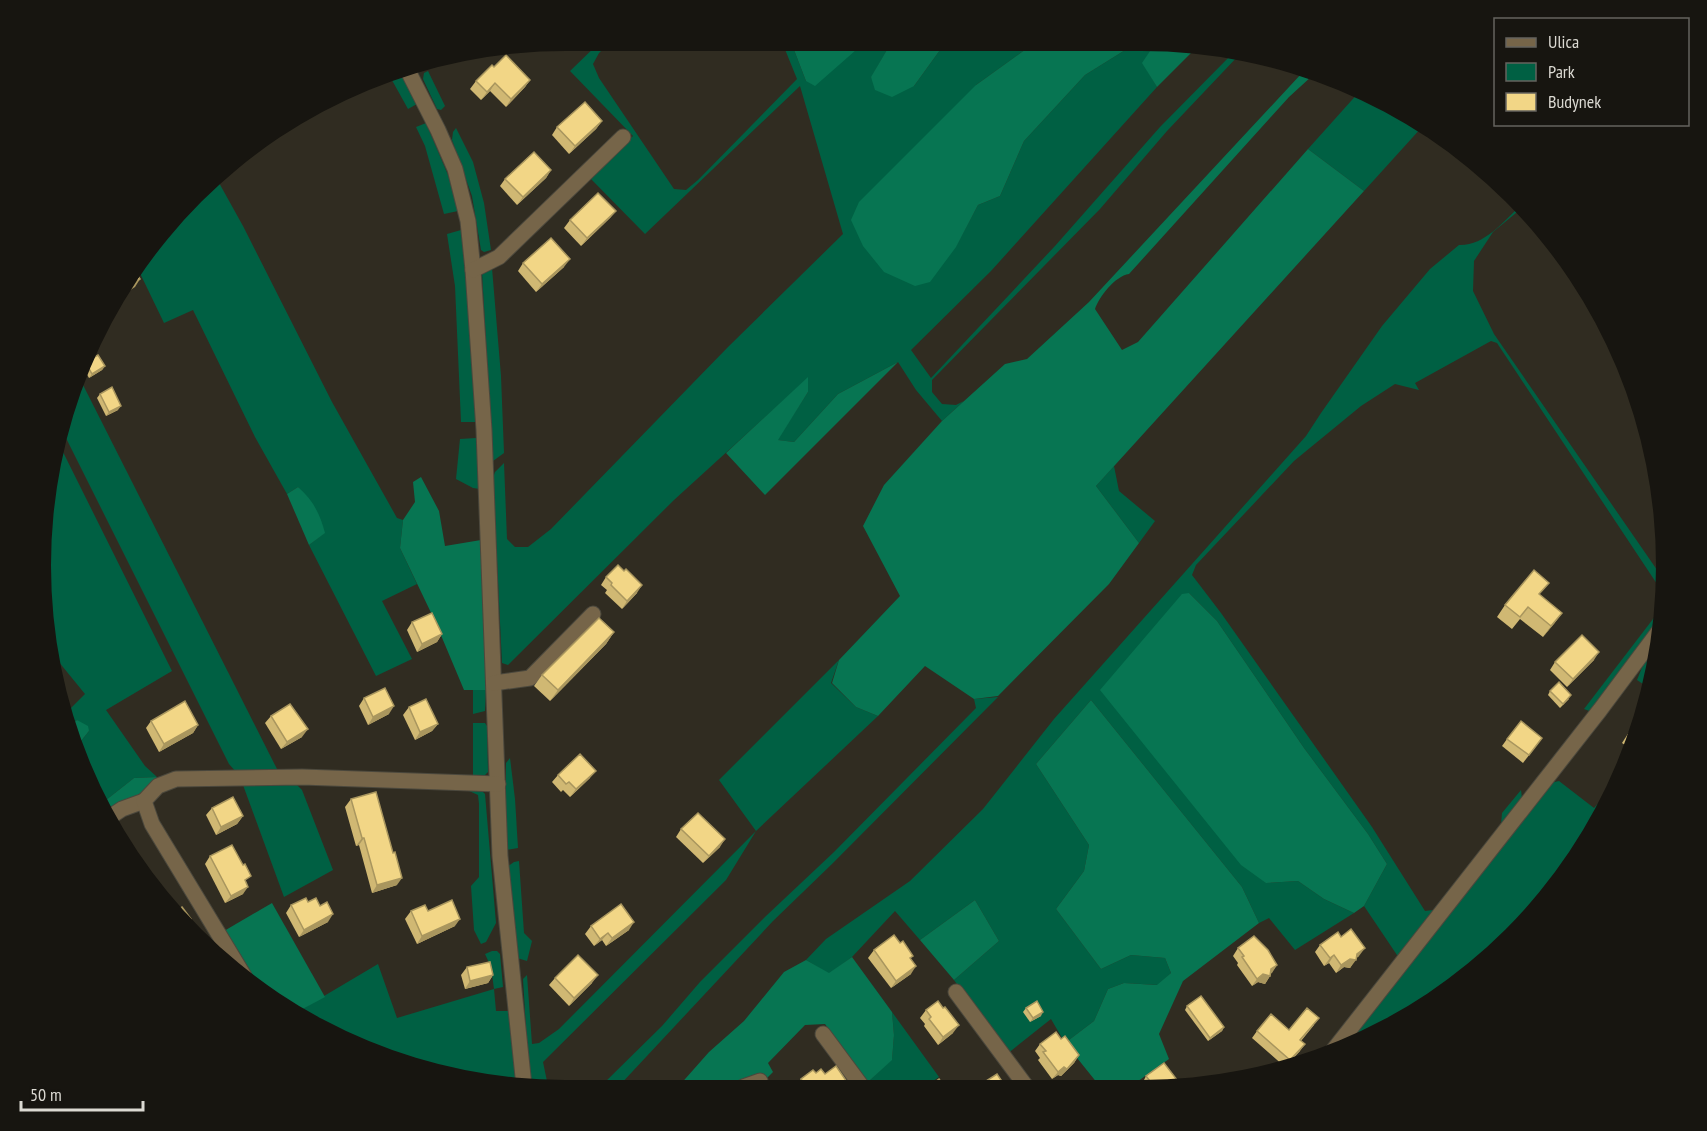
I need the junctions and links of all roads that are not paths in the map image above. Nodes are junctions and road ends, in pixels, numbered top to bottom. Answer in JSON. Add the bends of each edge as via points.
{"nodes":[{"id":1,"x":410,"y":75,"type":"edge"},
{"id":2,"x":623,"y":137,"type":"dead end"},
{"id":3,"x":473,"y":270,"type":"junction"},
{"id":4,"x":593,"y":614,"type":"dead end"},
{"id":5,"x":1650,"y":643,"type":"edge"},
{"id":6,"x":494,"y":683,"type":"junction"},
{"id":7,"x":498,"y":784,"type":"junction"},
{"id":8,"x":144,"y":801,"type":"junction"},
{"id":9,"x":115,"y":814,"type":"edge"},
{"id":10,"x":232,"y":957,"type":"edge"},
{"id":11,"x":956,"y":992,"type":"dead end"},
{"id":12,"x":823,"y":1034,"type":"dead end"},
{"id":13,"x":1342,"y":1039,"type":"edge"},
{"id":14,"x":523,"y":1078,"type":"edge"},
{"id":15,"x":857,"y":1080,"type":"edge"},
{"id":16,"x":1021,"y":1080,"type":"edge"}],
"edges":[{"from":1,"to":3,"type":"street","via":[[455,169],[468,221]]},
{"from":2,"to":3,"type":"street","via":[[499,257]]},
{"from":3,"to":6,"type":"street"},
{"from":4,"to":6,"type":"street","via":[[530,678]]},
{"from":5,"to":13,"type":"street"},
{"from":6,"to":7,"type":"street"},
{"from":7,"to":8,"type":"street","via":[[302,777],[177,778],[158,786]]},
{"from":7,"to":14,"type":"street","via":[[500,856]]},
{"from":8,"to":9,"type":"street"},
{"from":8,"to":10,"type":"street","via":[[153,824]]},
{"from":11,"to":16,"type":"street"},
{"from":12,"to":15,"type":"street"}]}
